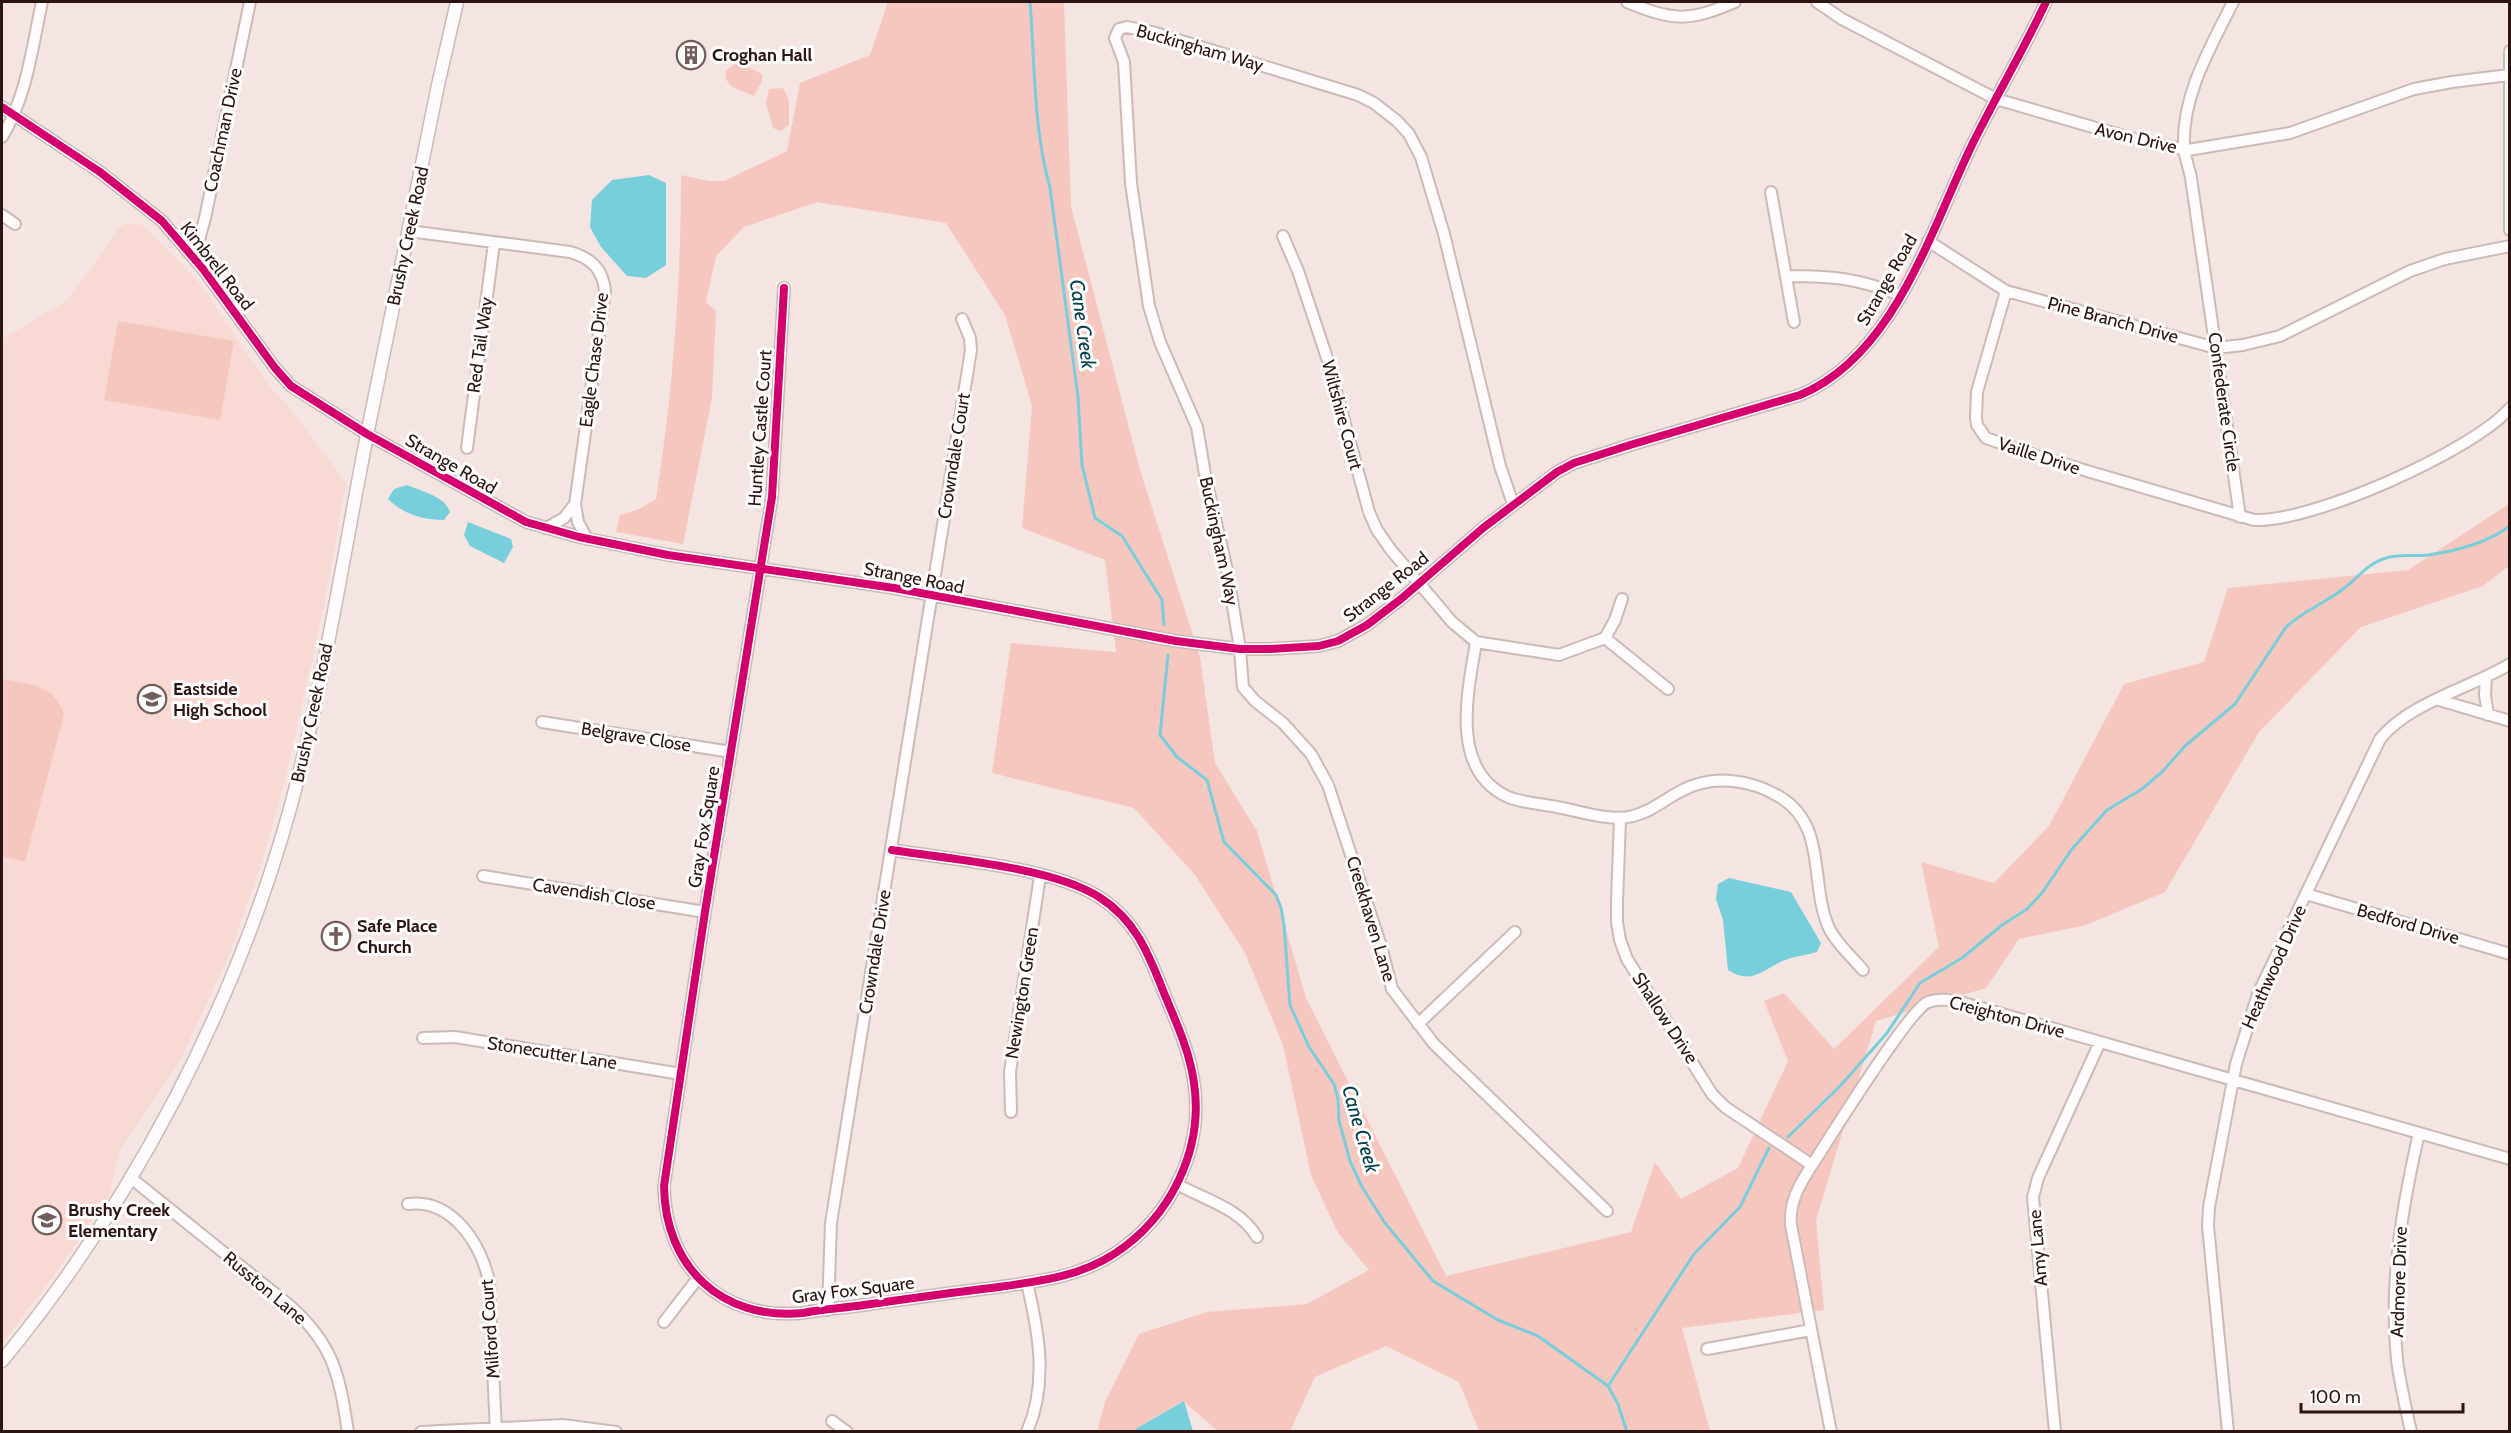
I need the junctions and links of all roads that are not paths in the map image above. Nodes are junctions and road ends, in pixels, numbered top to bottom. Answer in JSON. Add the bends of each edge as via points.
{"nodes":[{"id":1,"x":42,"y":2,"type":"edge"},
{"id":2,"x":250,"y":2,"type":"edge"},
{"id":3,"x":457,"y":2,"type":"edge"},
{"id":4,"x":1628,"y":2,"type":"edge"},
{"id":5,"x":1735,"y":2,"type":"edge"},
{"id":6,"x":1817,"y":2,"type":"edge"},
{"id":7,"x":2046,"y":2,"type":"edge"},
{"id":8,"x":2233,"y":2,"type":"edge"},
{"id":9,"x":2510,"y":51,"type":"edge"},
{"id":10,"x":2509,"y":75,"type":"edge"},
{"id":11,"x":1996,"y":99,"type":"junction"},
{"id":12,"x":2,"y":107,"type":"edge"},
{"id":13,"x":15,"y":116,"type":"junction"},
{"id":14,"x":2,"y":137,"type":"edge"},
{"id":15,"x":2184,"y":149,"type":"junction"},
{"id":16,"x":1771,"y":192,"type":"dead end"},
{"id":17,"x":2,"y":215,"type":"edge"},
{"id":18,"x":15,"y":224,"type":"dead end"},
{"id":19,"x":2510,"y":230,"type":"edge"},
{"id":20,"x":409,"y":231,"type":"junction"},
{"id":21,"x":1283,"y":236,"type":"dead end"},
{"id":22,"x":1928,"y":241,"type":"junction"},
{"id":23,"x":494,"y":243,"type":"junction"},
{"id":24,"x":2510,"y":246,"type":"edge"},
{"id":25,"x":194,"y":258,"type":"junction"},
{"id":26,"x":1786,"y":276,"type":"junction"},
{"id":27,"x":784,"y":288,"type":"dead end"},
{"id":28,"x":2006,"y":291,"type":"junction"},
{"id":29,"x":1900,"y":295,"type":"junction"},
{"id":30,"x":962,"y":319,"type":"dead end"},
{"id":31,"x":1794,"y":322,"type":"dead end"},
{"id":32,"x":2216,"y":348,"type":"junction"},
{"id":33,"x":2510,"y":408,"type":"edge"},
{"id":34,"x":367,"y":434,"type":"junction"},
{"id":35,"x":467,"y":448,"type":"dead end"},
{"id":36,"x":575,"y":504,"type":"junction"},
{"id":37,"x":1513,"y":504,"type":"junction"},
{"id":38,"x":2240,"y":516,"type":"junction"},
{"id":39,"x":546,"y":528,"type":"junction"},
{"id":40,"x":587,"y":539,"type":"junction"},
{"id":41,"x":761,"y":569,"type":"junction"},
{"id":42,"x":1420,"y":583,"type":"junction"},
{"id":43,"x":931,"y":596,"type":"junction"},
{"id":44,"x":1622,"y":599,"type":"dead end"},
{"id":45,"x":1605,"y":638,"type":"junction"},
{"id":46,"x":1476,"y":642,"type":"junction"},
{"id":47,"x":1240,"y":649,"type":"junction"},
{"id":48,"x":2510,"y":664,"type":"edge"},
{"id":49,"x":2486,"y":677,"type":"junction"},
{"id":50,"x":1668,"y":689,"type":"dead end"},
{"id":51,"x":2439,"y":700,"type":"junction"},
{"id":52,"x":2488,"y":715,"type":"junction"},
{"id":53,"x":542,"y":722,"type":"dead end"},
{"id":54,"x":2510,"y":722,"type":"edge"},
{"id":55,"x":731,"y":752,"type":"junction"},
{"id":56,"x":1620,"y":819,"type":"junction"},
{"id":57,"x":892,"y":850,"type":"junction"},
{"id":58,"x":483,"y":876,"type":"dead end"},
{"id":59,"x":1040,"y":876,"type":"junction"},
{"id":60,"x":2306,"y":894,"type":"junction"},
{"id":61,"x":705,"y":912,"type":"junction"},
{"id":62,"x":1515,"y":932,"type":"dead end"},
{"id":63,"x":2510,"y":954,"type":"edge"},
{"id":64,"x":1863,"y":970,"type":"dead end"},
{"id":65,"x":1418,"y":1024,"type":"junction"},
{"id":66,"x":423,"y":1038,"type":"dead end"},
{"id":67,"x":2100,"y":1042,"type":"junction"},
{"id":68,"x":681,"y":1074,"type":"junction"},
{"id":69,"x":2233,"y":1080,"type":"junction"},
{"id":70,"x":1011,"y":1112,"type":"dead end"},
{"id":71,"x":2419,"y":1133,"type":"junction"},
{"id":72,"x":2510,"y":1159,"type":"edge"},
{"id":73,"x":1812,"y":1164,"type":"junction"},
{"id":74,"x":131,"y":1178,"type":"junction"},
{"id":75,"x":1177,"y":1184,"type":"junction"},
{"id":76,"x":408,"y":1204,"type":"dead end"},
{"id":77,"x":1607,"y":1211,"type":"dead end"},
{"id":78,"x":1257,"y":1237,"type":"dead end"},
{"id":79,"x":698,"y":1278,"type":"junction"},
{"id":80,"x":1027,"y":1283,"type":"junction"},
{"id":81,"x":828,"y":1310,"type":"junction"},
{"id":82,"x":664,"y":1322,"type":"dead end"},
{"id":83,"x":1811,"y":1330,"type":"junction"},
{"id":84,"x":1707,"y":1349,"type":"dead end"},
{"id":85,"x":2,"y":1361,"type":"edge"},
{"id":86,"x":832,"y":1421,"type":"dead end"},
{"id":87,"x":496,"y":1429,"type":"edge"},
{"id":88,"x":348,"y":1431,"type":"edge"},
{"id":89,"x":421,"y":1431,"type":"edge"},
{"id":90,"x":616,"y":1431,"type":"edge"},
{"id":91,"x":847,"y":1431,"type":"edge"},
{"id":92,"x":1027,"y":1431,"type":"edge"},
{"id":93,"x":1831,"y":1431,"type":"edge"},
{"id":94,"x":2055,"y":1431,"type":"edge"},
{"id":95,"x":2228,"y":1431,"type":"edge"},
{"id":96,"x":2411,"y":1431,"type":"edge"}],
"edges":[{"from":1,"to":13,"type":"street"},
{"from":2,"to":25,"type":"street","name":"Coachman Drive"},
{"from":3,"to":20,"type":"street","name":"Brushy Creek Road"},
{"from":4,"to":5,"type":"street","via":[[1679,17],[1702,15]]},
{"from":6,"to":11,"type":"street","name":"Avon Drive","via":[[1842,19]]},
{"from":7,"to":11,"type":"street","name":"Strange Road"},
{"from":8,"to":15,"type":"street","name":"Confederate Circle","via":[[2194,85]]},
{"from":9,"to":10,"type":"street"},
{"from":10,"to":15,"type":"street","name":"Avon Drive","via":[[2414,89],[2290,133]]},
{"from":10,"to":19,"type":"street"},
{"from":11,"to":15,"type":"street","name":"Avon Drive","via":[[2148,143]]},
{"from":11,"to":22,"type":"street","name":"Strange Road"},
{"from":12,"to":13,"type":"street","name":"Kimbrell Road"},
{"from":13,"to":14,"type":"street"},
{"from":13,"to":25,"type":"street","name":"Kimbrell Road","via":[[147,208]]},
{"from":15,"to":32,"type":"street","name":"Confederate Circle"},
{"from":16,"to":26,"type":"street"},
{"from":17,"to":18,"type":"street"},
{"from":20,"to":23,"type":"street","name":"Eagle Chase Drive"},
{"from":20,"to":34,"type":"street","name":"Brushy Creek Road"},
{"from":21,"to":42,"type":"street","name":"Wiltshire Court","via":[[1327,357],[1369,512],[1385,543]]},
{"from":22,"to":28,"type":"street","name":"Pine Branch Drive"},
{"from":22,"to":29,"type":"street","name":"Strange Road"},
{"from":23,"to":35,"type":"street","name":"Red Tail Way"},
{"from":23,"to":36,"type":"street","name":"Eagle Chase Drive","via":[[584,256],[598,267],[604,281]]},
{"from":24,"to":32,"type":"street","name":"Pine Branch Drive","via":[[2445,259],[2410,271],[2280,336]]},
{"from":25,"to":34,"type":"street","name":"Kimbrell Road","via":[[291,386]]},
{"from":26,"to":29,"type":"street","via":[[1846,277]]},
{"from":26,"to":31,"type":"street"},
{"from":27,"to":41,"type":"street","name":"Huntley Castle Court","via":[[772,497]]},
{"from":28,"to":32,"type":"street","name":"Pine Branch Drive"},
{"from":28,"to":38,"type":"street","name":"Vaille Drive","via":[[1977,392],[1977,425],[1986,438]]},
{"from":29,"to":37,"type":"street","name":"Strange Road","via":[[1864,348],[1814,390],[1574,464],[1546,478]]},
{"from":30,"to":43,"type":"street","name":"Crowndale Court","via":[[971,350]]},
{"from":32,"to":38,"type":"street","name":"Confederate Circle"},
{"from":33,"to":38,"type":"street","via":[[2484,432],[2368,490],[2280,519],[2262,521]]},
{"from":34,"to":39,"type":"street","name":"Strange Road","via":[[503,511]]},
{"from":34,"to":74,"type":"street","name":"Brushy Creek Road","via":[[301,764],[269,877],[228,986],[180,1088]]},
{"from":36,"to":39,"type":"street","via":[[564,518]]},
{"from":36,"to":40,"type":"street","name":"Eagle Chase Drive"},
{"from":37,"to":42,"type":"street","name":"Strange Road"},
{"from":37,"to":47,"type":"street","name":"Buckingham Way","via":[[1500,466],[1432,191],[1415,145],[1397,121],[1374,102],[1358,95],[1152,32],[1119,29],[1115,38],[1125,62],[1131,183],[1149,306],[1160,342],[1197,427]]},
{"from":39,"to":40,"type":"street","name":"Strange Road"},
{"from":40,"to":41,"type":"street","name":"Strange Road"},
{"from":41,"to":43,"type":"street","name":"Strange Road"},
{"from":41,"to":55,"type":"street","name":"Gray Fox Square"},
{"from":42,"to":46,"type":"street","name":"Wiltshire Court","via":[[1452,622]]},
{"from":42,"to":47,"type":"street","name":"Strange Road","via":[[1367,625],[1338,640],[1296,649]]},
{"from":43,"to":47,"type":"street","name":"Strange Road"},
{"from":43,"to":57,"type":"street","name":"Crowndale Drive"},
{"from":44,"to":45,"type":"street"},
{"from":45,"to":46,"type":"street","via":[[1559,655]]},
{"from":45,"to":50,"type":"street"},
{"from":46,"to":56,"type":"street","via":[[1465,725],[1479,774],[1510,798]]},
{"from":47,"to":65,"type":"street","name":"Creekhaven Lane","via":[[1243,687],[1311,754],[1328,785],[1392,989]]},
{"from":48,"to":49,"type":"street","name":"Heathwood Drive"},
{"from":49,"to":51,"type":"street","name":"Heathwood Drive"},
{"from":49,"to":52,"type":"street"},
{"from":51,"to":52,"type":"street"},
{"from":51,"to":60,"type":"street","name":"Heathwood Drive","via":[[2402,717],[2380,739]]},
{"from":52,"to":54,"type":"street"},
{"from":53,"to":55,"type":"street","name":"Belgrave Close"},
{"from":55,"to":61,"type":"street","name":"Gray Fox Square"},
{"from":56,"to":64,"type":"street","via":[[1648,811],[1695,784],[1718,780],[1759,787],[1780,797],[1804,818],[1810,834],[1829,929]]},
{"from":56,"to":73,"type":"street","name":"Shallow Drive","via":[[1617,922],[1627,959],[1712,1094],[1725,1107]]},
{"from":57,"to":59,"type":"street","name":"Gray Fox Square"},
{"from":57,"to":81,"type":"street","name":"Crowndale Drive","via":[[831,1223]]},
{"from":58,"to":61,"type":"street","name":"Cavendish Close"},
{"from":59,"to":70,"type":"street","name":"Newington Green","via":[[1010,1072]]},
{"from":59,"to":75,"type":"street","name":"Gray Fox Square","via":[[1081,888],[1112,906],[1135,929],[1147,951],[1184,1042],[1194,1083],[1193,1134]]},
{"from":60,"to":63,"type":"street","name":"Bedford Drive"},
{"from":60,"to":69,"type":"street","name":"Heathwood Drive","via":[[2258,994]]},
{"from":61,"to":68,"type":"street","name":"Gray Fox Square"},
{"from":62,"to":65,"type":"street"},
{"from":65,"to":77,"type":"street","name":"Creekhaven Lane"},
{"from":66,"to":68,"type":"street","name":"Stonecutter Lane","via":[[455,1037]]},
{"from":67,"to":69,"type":"street","name":"Creighton Drive"},
{"from":67,"to":73,"type":"street","name":"Creighton Drive","via":[[1960,1002],[1928,1002],[1907,1023]]},
{"from":67,"to":94,"type":"street","name":"Amy Lane","via":[[2033,1197]]},
{"from":68,"to":79,"type":"street","name":"Gray Fox Square","via":[[664,1207],[678,1250]]},
{"from":69,"to":71,"type":"street","name":"Creighton Drive"},
{"from":69,"to":95,"type":"street","name":"Heathwood Drive","via":[[2208,1226]]},
{"from":71,"to":72,"type":"street","name":"Creighton Drive"},
{"from":71,"to":96,"type":"street","name":"Ardmore Drive","via":[[2400,1230],[2396,1305],[2397,1360]]},
{"from":73,"to":83,"type":"street","name":"Creighton Drive","via":[[1795,1195],[1790,1215]]},
{"from":74,"to":85,"type":"street","name":"Brushy Creek Road","via":[[93,1240]]},
{"from":74,"to":88,"type":"street","name":"Russton Lane","via":[[310,1326],[337,1372]]},
{"from":75,"to":78,"type":"street","via":[[1235,1213]]},
{"from":75,"to":80,"type":"street","name":"Gray Fox Square","via":[[1148,1226],[1113,1254],[1069,1275]]},
{"from":76,"to":87,"type":"street","name":"Milford Court","via":[[432,1206],[456,1220],[483,1260],[489,1282]]},
{"from":79,"to":81,"type":"street","name":"Gray Fox Square","via":[[723,1299],[754,1310],[794,1314]]},
{"from":79,"to":82,"type":"street"},
{"from":80,"to":81,"type":"street","name":"Gray Fox Square"},
{"from":80,"to":92,"type":"street","via":[[1041,1371],[1037,1403]]},
{"from":83,"to":84,"type":"street"},
{"from":83,"to":93,"type":"street","name":"Creighton Drive"},
{"from":86,"to":91,"type":"street"},
{"from":87,"to":89,"type":"street"},
{"from":87,"to":90,"type":"street","via":[[563,1425]]}]}
